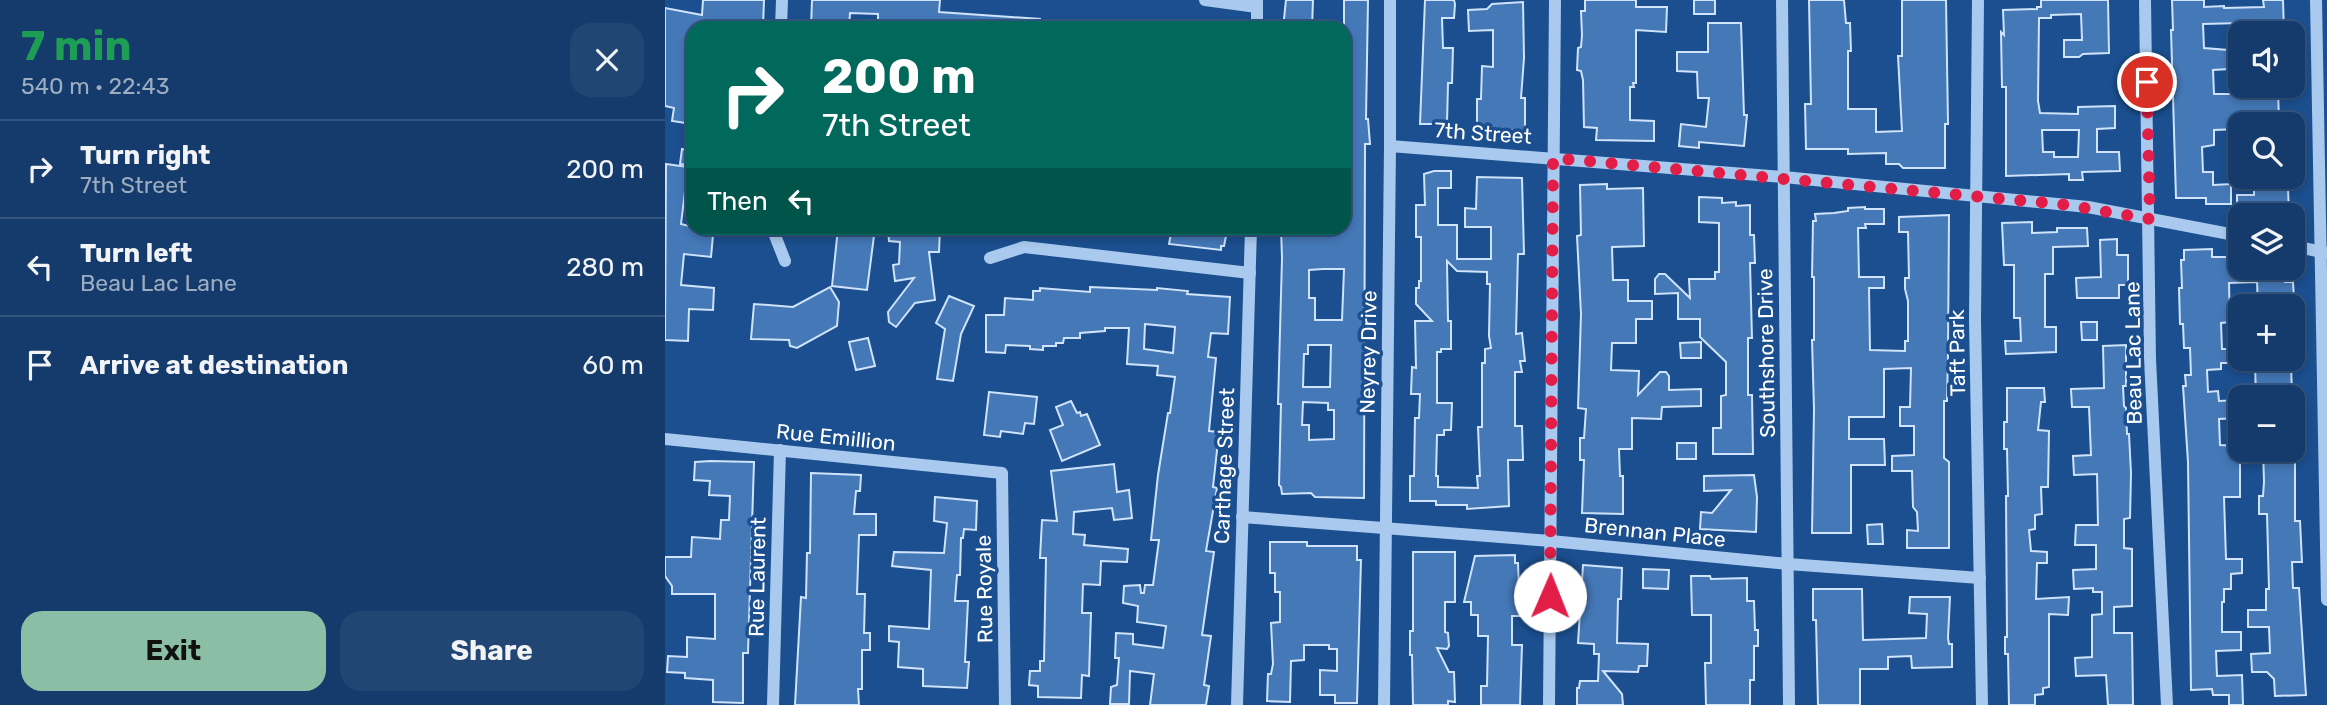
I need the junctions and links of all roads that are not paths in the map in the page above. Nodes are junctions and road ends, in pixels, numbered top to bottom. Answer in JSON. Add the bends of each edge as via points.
{"nodes":[{"id":1,"x":782,"y":0,"type":"edge"},
{"id":2,"x":1205,"y":0,"type":"edge"},
{"id":3,"x":1390,"y":0,"type":"edge"},
{"id":4,"x":1555,"y":0,"type":"edge"},
{"id":5,"x":1782,"y":0,"type":"edge"},
{"id":6,"x":1978,"y":0,"type":"edge"},
{"id":7,"x":2145,"y":0,"type":"edge"},
{"id":8,"x":2316,"y":0,"type":"edge"},
{"id":9,"x":1257,"y":4,"type":"edge"},
{"id":10,"x":781,"y":21,"type":"edge"},
{"id":11,"x":1391,"y":146,"type":"junction"},
{"id":12,"x":1553,"y":158,"type":"junction"},
{"id":13,"x":1784,"y":177,"type":"junction"},
{"id":14,"x":1976,"y":196,"type":"junction"},
{"id":15,"x":2150,"y":219,"type":"junction"},
{"id":16,"x":2228,"y":234,"type":"edge"},
{"id":17,"x":775,"y":235,"type":"edge"},
{"id":18,"x":1251,"y":235,"type":"edge"},
{"id":19,"x":2305,"y":248,"type":"edge"},
{"id":20,"x":2324,"y":252,"type":"edge"},
{"id":21,"x":990,"y":258,"type":"dead end"},
{"id":22,"x":785,"y":261,"type":"dead end"},
{"id":23,"x":1250,"y":273,"type":"junction"},
{"id":24,"x":665,"y":439,"type":"edge"},
{"id":25,"x":780,"y":450,"type":"junction"},
{"id":26,"x":1002,"y":473,"type":"joint"},
{"id":27,"x":1242,"y":517,"type":"junction"},
{"id":28,"x":1385,"y":528,"type":"junction"},
{"id":29,"x":1551,"y":541,"type":"junction"},
{"id":30,"x":1787,"y":564,"type":"junction"},
{"id":31,"x":1980,"y":578,"type":"junction"},
{"id":32,"x":2327,"y":600,"type":"edge"},
{"id":33,"x":773,"y":705,"type":"edge"},
{"id":34,"x":1005,"y":705,"type":"edge"},
{"id":35,"x":1237,"y":705,"type":"edge"},
{"id":36,"x":1384,"y":705,"type":"edge"},
{"id":37,"x":1549,"y":705,"type":"edge"},
{"id":38,"x":1789,"y":705,"type":"edge"},
{"id":39,"x":1982,"y":705,"type":"edge"},
{"id":40,"x":2167,"y":705,"type":"edge"}],
"edges":[{"from":1,"to":10,"type":"street"},
{"from":2,"to":9,"type":"street"},
{"from":3,"to":11,"type":"street","name":"Neyrey Drive"},
{"from":4,"to":12,"type":"street"},
{"from":5,"to":13,"type":"street","name":"Southshore Drive"},
{"from":6,"to":14,"type":"street","name":"Taft Park"},
{"from":7,"to":15,"type":"street","name":"Beau Lac Lane"},
{"from":8,"to":20,"type":"street"},
{"from":11,"to":12,"type":"street","name":"7th Street"},
{"from":11,"to":28,"type":"street","name":"Neyrey Drive"},
{"from":12,"to":13,"type":"street","name":"7th Street"},
{"from":12,"to":29,"type":"street"},
{"from":13,"to":14,"type":"street","name":"7th Street"},
{"from":13,"to":30,"type":"street","name":"Southshore Drive"},
{"from":14,"to":15,"type":"street","name":"7th Street","via":[[2088,207]]},
{"from":14,"to":31,"type":"street","name":"Taft Park"},
{"from":15,"to":16,"type":"street","name":"7th Street"},
{"from":15,"to":40,"type":"street","name":"Beau Lac Lane","via":[[2150,359]]},
{"from":17,"to":22,"type":"street"},
{"from":18,"to":23,"type":"street","name":"Carthage Street"},
{"from":19,"to":20,"type":"street"},
{"from":20,"to":32,"type":"street"},
{"from":21,"to":23,"type":"street","via":[[1024,247]]},
{"from":23,"to":27,"type":"street","name":"Carthage Street"},
{"from":24,"to":25,"type":"street","name":"Rue Emillion"},
{"from":25,"to":26,"type":"street","name":"Rue Emillion"},
{"from":25,"to":33,"type":"street","name":"Rue Laurent"},
{"from":26,"to":34,"type":"street","name":"Rue Royale"},
{"from":27,"to":28,"type":"street","name":"Brennan Place"},
{"from":27,"to":35,"type":"street","name":"Carthage Street"},
{"from":28,"to":29,"type":"street","name":"Brennan Place"},
{"from":28,"to":36,"type":"street","name":"Neyrey Drive"},
{"from":29,"to":30,"type":"street","name":"Brennan Place"},
{"from":29,"to":37,"type":"street"},
{"from":30,"to":31,"type":"street","name":"Brennan Place"},
{"from":30,"to":38,"type":"street","name":"Southshore Drive"},
{"from":31,"to":39,"type":"street","name":"Taft Park"}]}
